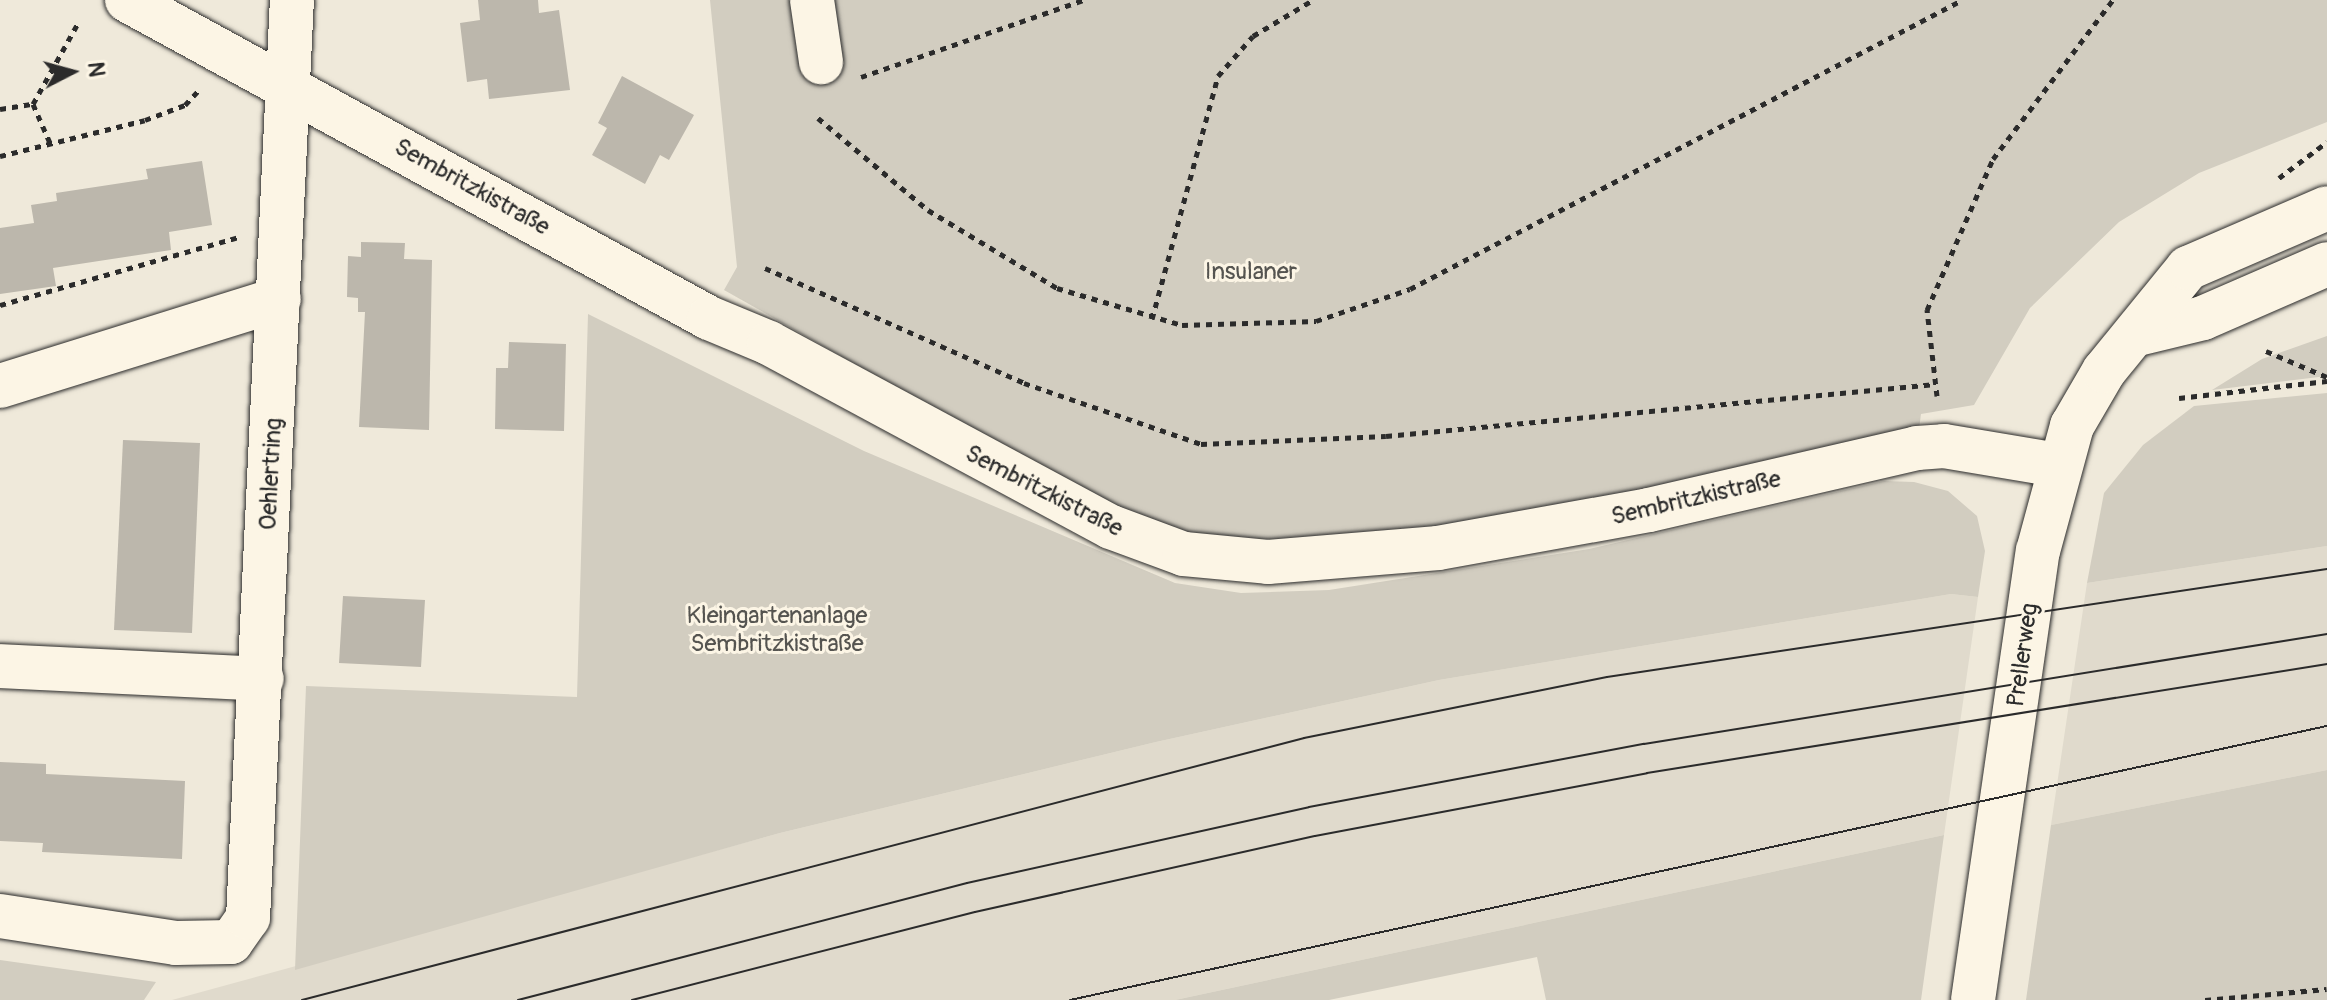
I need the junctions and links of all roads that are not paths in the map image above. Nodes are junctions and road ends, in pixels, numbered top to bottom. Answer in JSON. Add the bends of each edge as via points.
{"nodes":[{"id":1,"x":127,"y":0,"type":"edge"},
{"id":2,"x":292,"y":0,"type":"edge"},
{"id":3,"x":812,"y":0,"type":"edge"},
{"id":4,"x":835,"y":71,"type":"road end"},
{"id":5,"x":289,"y":86,"type":"junction"},
{"id":6,"x":2327,"y":208,"type":"edge"},
{"id":7,"x":2327,"y":264,"type":"edge"},
{"id":8,"x":279,"y":299,"type":"junction"},
{"id":9,"x":2137,"y":334,"type":"junction"},
{"id":10,"x":0,"y":386,"type":"edge"},
{"id":11,"x":2057,"y":465,"type":"junction"},
{"id":12,"x":0,"y":666,"type":"edge"},
{"id":13,"x":262,"y":679,"type":"junction"},
{"id":14,"x":0,"y":916,"type":"edge"},
{"id":15,"x":1973,"y":1000,"type":"edge"}],
"edges":[{"from":1,"to":5,"type":"street","name":"Sembritzkistraße"},
{"from":2,"to":5,"type":"street","name":"Oehlertring"},
{"from":3,"to":4,"type":"street"},
{"from":5,"to":8,"type":"street","name":"Oehlertring"},
{"from":5,"to":11,"type":"street","name":"Sembritzkistraße","via":[[1075,509],[1184,554],[1268,562],[1438,548],[1649,510],[1917,448],[1944,446]]},
{"from":6,"to":9,"type":"street","name":"Prellerweg","via":[[2188,268]]},
{"from":7,"to":9,"type":"street","via":[[2203,318]]},
{"from":8,"to":10,"type":"street"},
{"from":8,"to":13,"type":"street","name":"Oehlertring"},
{"from":9,"to":11,"type":"street","name":"Prellerweg","via":[[2084,401]]},
{"from":11,"to":15,"type":"street","name":"Prellerweg","via":[[2038,551]]},
{"from":12,"to":13,"type":"street"},
{"from":13,"to":14,"type":"street","name":"Oehlertring","via":[[252,893],[248,918],[231,942],[176,943]]}]}
